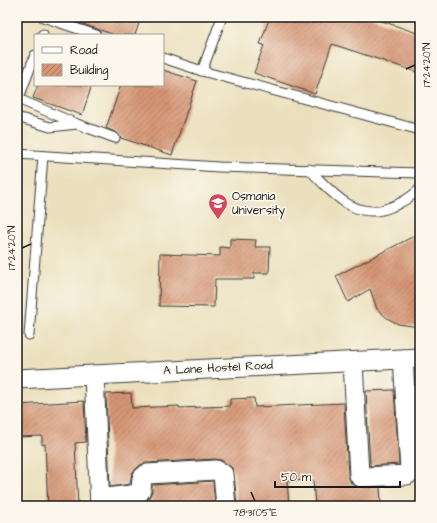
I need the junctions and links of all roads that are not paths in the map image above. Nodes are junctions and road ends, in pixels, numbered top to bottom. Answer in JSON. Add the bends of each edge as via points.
{"nodes":[{"id":1,"x":43,"y":17,"type":"edge"},
{"id":2,"x":222,"y":17,"type":"edge"},
{"id":3,"x":93,"y":34,"type":"edge"},
{"id":4,"x":34,"y":58,"type":"edge"},
{"id":5,"x":164,"y":58,"type":"edge"},
{"id":6,"x":202,"y":70,"type":"junction"},
{"id":7,"x":18,"y":101,"type":"edge"},
{"id":8,"x":17,"y":117,"type":"edge"},
{"id":9,"x":77,"y":124,"type":"junction"},
{"id":10,"x":420,"y":130,"type":"edge"},
{"id":11,"x":116,"y":138,"type":"dead end"},
{"id":12,"x":17,"y":154,"type":"edge"},
{"id":13,"x":43,"y":156,"type":"junction"},
{"id":14,"x":308,"y":170,"type":"junction"},
{"id":15,"x":420,"y":172,"type":"edge"},
{"id":16,"x":420,"y":190,"type":"edge"},
{"id":17,"x":29,"y":335,"type":"dead end"},
{"id":18,"x":412,"y":359,"type":"edge"},
{"id":19,"x":353,"y":362,"type":"junction"},
{"id":20,"x":94,"y":375,"type":"junction"},
{"id":21,"x":17,"y":379,"type":"edge"},
{"id":22,"x":121,"y":501,"type":"edge"},
{"id":23,"x":100,"y":503,"type":"edge"},
{"id":24,"x":226,"y":506,"type":"edge"}],
"edges":[{"from":1,"to":3,"type":"lane"},
{"from":2,"to":6,"type":"lane"},
{"from":4,"to":7,"type":"lane"},
{"from":5,"to":6,"type":"lane"},
{"from":6,"to":10,"type":"lane"},
{"from":7,"to":9,"type":"lane"},
{"from":8,"to":9,"type":"lane","via":[[50,127]]},
{"from":9,"to":11,"type":"lane"},
{"from":12,"to":13,"type":"lane"},
{"from":13,"to":14,"type":"lane"},
{"from":13,"to":17,"type":"lane"},
{"from":14,"to":15,"type":"lane"},
{"from":14,"to":16,"type":"lane","via":[[332,193],[360,210],[381,212],[404,202]]},
{"from":18,"to":19,"type":"street","name":"A Lane Hostel Road"},
{"from":18,"to":19,"type":"street","via":[[410,470],[407,475],[359,475]]},
{"from":19,"to":20,"type":"street","name":"A Lane Hostel Road"},
{"from":20,"to":21,"type":"street","name":"A Lane Hostel Road"},
{"from":20,"to":23,"type":"street"},
{"from":22,"to":23,"type":"street"},
{"from":22,"to":24,"type":"street","via":[[140,492],[142,478],[147,474],[216,470],[223,474]]}]}
